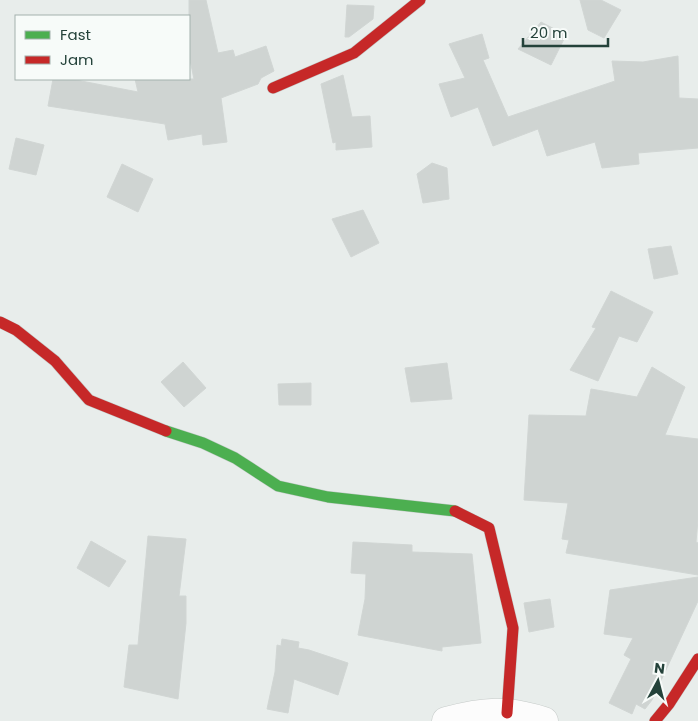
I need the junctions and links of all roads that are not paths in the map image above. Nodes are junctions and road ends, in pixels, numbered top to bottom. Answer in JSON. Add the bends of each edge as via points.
{"nodes":[{"id":1,"x":420,"y":0,"type":"edge"},
{"id":2,"x":274,"y":88,"type":"dead end"},
{"id":3,"x":0,"y":322,"type":"edge"},
{"id":4,"x":698,"y":658,"type":"edge"},
{"id":5,"x":507,"y":713,"type":"junction"},
{"id":6,"x":446,"y":721,"type":"edge"},
{"id":7,"x":544,"y":721,"type":"edge"},
{"id":8,"x":655,"y":721,"type":"edge"}],
"edges":[{"from":1,"to":2,"type":"street","via":[[354,53]]},
{"from":3,"to":5,"type":"street","via":[[16,330],[55,361],[90,400],[203,443],[235,458],[278,486],[328,497],[457,511],[489,528],[513,628]]},
{"from":4,"to":8,"type":"street"},
{"from":5,"to":6,"type":"street","via":[[482,712]]},
{"from":5,"to":7,"type":"street"}]}
